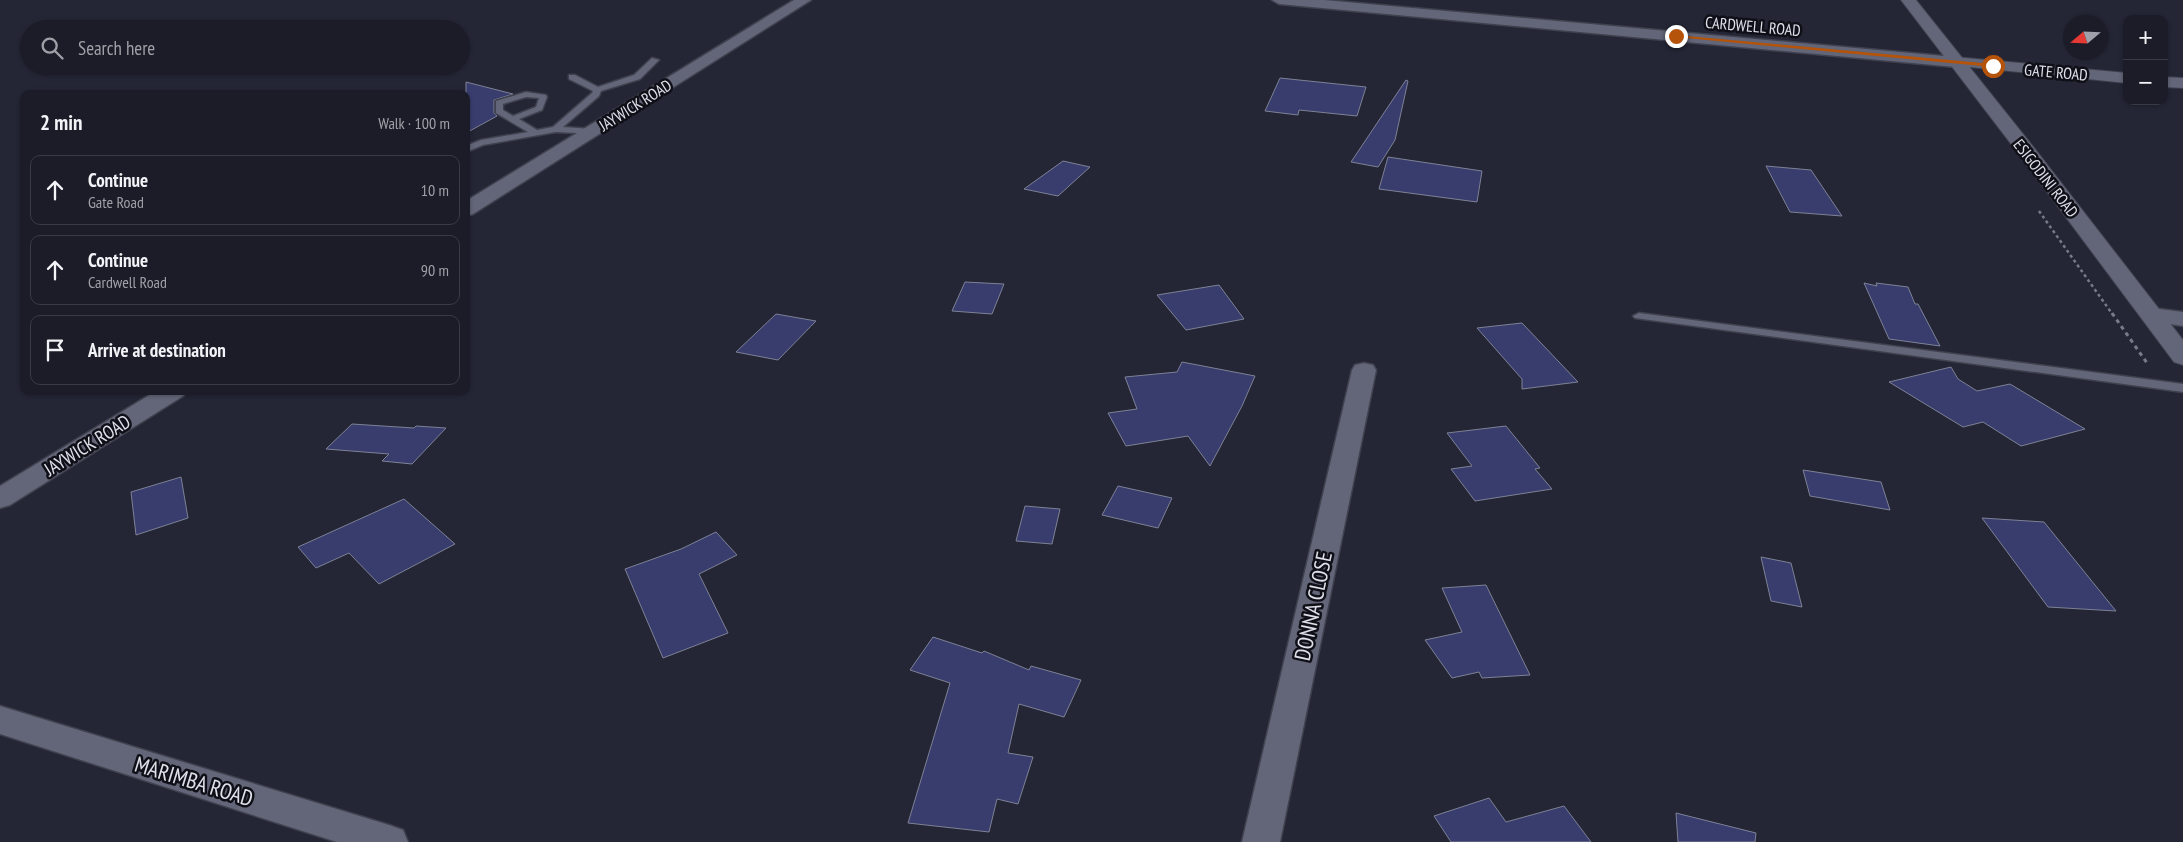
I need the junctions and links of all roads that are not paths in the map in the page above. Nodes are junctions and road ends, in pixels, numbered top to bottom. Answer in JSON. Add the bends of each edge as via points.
{"nodes":[{"id":1,"x":804,"y":0,"type":"edge"},
{"id":2,"x":1279,"y":0,"type":"edge"},
{"id":3,"x":1908,"y":0,"type":"edge"},
{"id":4,"x":1326,"y":2,"type":"edge"},
{"id":5,"x":655,"y":60,"type":"dead end"},
{"id":6,"x":1955,"y":62,"type":"junction"},
{"id":7,"x":572,"y":77,"type":"dead end"},
{"id":8,"x":2123,"y":78,"type":"edge"},
{"id":9,"x":2168,"y":82,"type":"edge"},
{"id":10,"x":2183,"y":84,"type":"edge"},
{"id":11,"x":597,"y":90,"type":"junction"},
{"id":12,"x":512,"y":119,"type":"junction"},
{"id":13,"x":556,"y":129,"type":"junction"},
{"id":14,"x":534,"y":132,"type":"junction"},
{"id":15,"x":592,"y":132,"type":"junction"},
{"id":16,"x":470,"y":147,"type":"edge"},
{"id":17,"x":470,"y":208,"type":"edge"},
{"id":18,"x":2152,"y":315,"type":"junction"},
{"id":19,"x":1640,"y":316,"type":"dead end"},
{"id":20,"x":2183,"y":319,"type":"edge"},
{"id":21,"x":2183,"y":357,"type":"edge"},
{"id":22,"x":1364,"y":370,"type":"dead end"},
{"id":23,"x":2183,"y":388,"type":"edge"},
{"id":24,"x":168,"y":395,"type":"edge"},
{"id":25,"x":0,"y":500,"type":"edge"},
{"id":26,"x":0,"y":720,"type":"edge"},
{"id":27,"x":389,"y":842,"type":"edge"},
{"id":28,"x":1261,"y":842,"type":"edge"}],
"edges":[{"from":1,"to":15,"type":"street","name":"JAYWICK ROAD"},
{"from":2,"to":4,"type":"street","name":"CARDWELL ROAD"},
{"from":3,"to":6,"type":"main road","name":"ESIGODINI ROAD"},
{"from":4,"to":6,"type":"street","name":"CARDWELL ROAD"},
{"from":5,"to":11,"type":"lane","via":[[637,77]]},
{"from":6,"to":8,"type":"main road","name":"GATE ROAD"},
{"from":6,"to":18,"type":"main road","name":"ESIGODINI ROAD"},
{"from":7,"to":11,"type":"lane"},
{"from":9,"to":10,"type":"main road"},
{"from":11,"to":13,"type":"lane"},
{"from":12,"to":12,"type":"lane","via":[[499,111],[499,103],[522,94],[535,93],[543,97],[539,108]]},
{"from":12,"to":14,"type":"lane"},
{"from":13,"to":14,"type":"lane"},
{"from":13,"to":15,"type":"lane"},
{"from":14,"to":16,"type":"lane"},
{"from":15,"to":17,"type":"street","name":"JAYWICK ROAD"},
{"from":18,"to":20,"type":"street"},
{"from":18,"to":21,"type":"main road","name":"ESIGODINI ROAD"},
{"from":19,"to":23,"type":"lane"},
{"from":22,"to":28,"type":"street","name":"DONNA CLOSE"},
{"from":24,"to":25,"type":"street","name":"JAYWICK ROAD"},
{"from":26,"to":27,"type":"street","name":"MARIMBA ROAD"}]}
